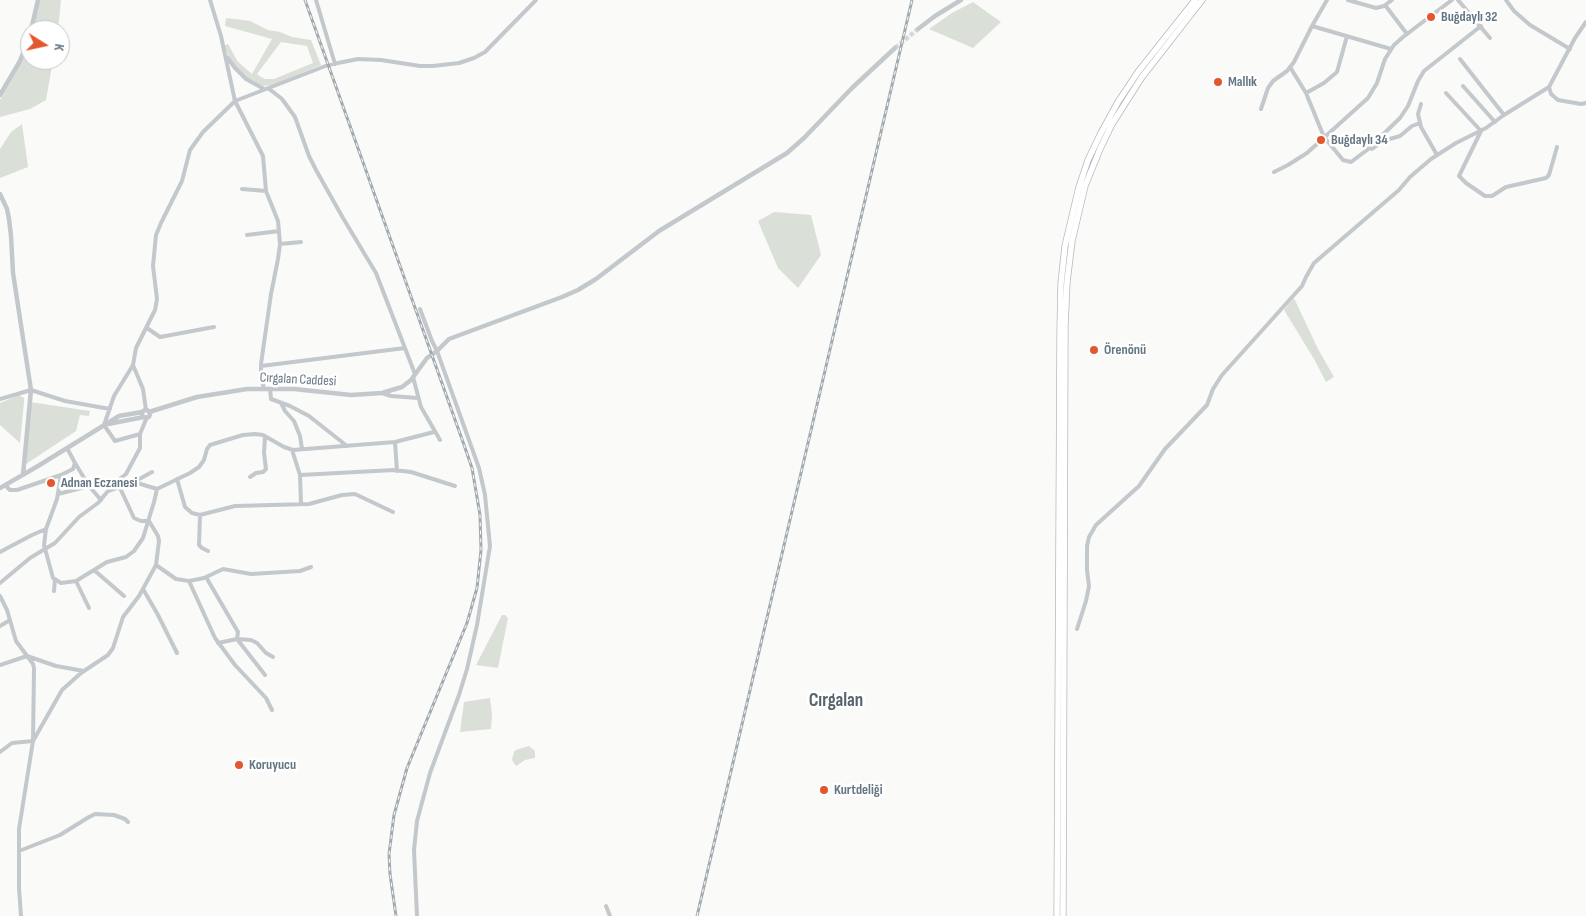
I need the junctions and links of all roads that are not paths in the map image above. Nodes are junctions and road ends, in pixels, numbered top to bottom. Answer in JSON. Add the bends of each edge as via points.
{"nodes":[{"id":1,"x":38,"y":0,"type":"edge"},
{"id":2,"x":210,"y":0,"type":"edge"},
{"id":3,"x":316,"y":0,"type":"edge"},
{"id":4,"x":536,"y":0,"type":"edge"},
{"id":5,"x":961,"y":0,"type":"edge"},
{"id":6,"x":1195,"y":0,"type":"edge"},
{"id":7,"x":1202,"y":0,"type":"edge"},
{"id":8,"x":1327,"y":0,"type":"edge"},
{"id":9,"x":1348,"y":0,"type":"edge"},
{"id":10,"x":1392,"y":0,"type":"edge"},
{"id":11,"x":1452,"y":0,"type":"edge"},
{"id":12,"x":1458,"y":0,"type":"edge"},
{"id":13,"x":1506,"y":0,"type":"edge"},
{"id":14,"x":1385,"y":5,"type":"junction"},
{"id":15,"x":33,"y":20,"type":"edge"},
{"id":16,"x":1586,"y":22,"type":"edge"},
{"id":17,"x":1312,"y":26,"type":"junction"},
{"id":18,"x":1481,"y":26,"type":"junction"},
{"id":19,"x":918,"y":29,"type":"tunnel mouth"},
{"id":20,"x":1407,"y":34,"type":"junction"},
{"id":21,"x":1347,"y":36,"type":"junction"},
{"id":22,"x":1490,"y":38,"type":"dead end"},
{"id":23,"x":895,"y":48,"type":"tunnel mouth"},
{"id":24,"x":1391,"y":49,"type":"junction"},
{"id":25,"x":1570,"y":49,"type":"junction"},
{"id":26,"x":225,"y":53,"type":"junction"},
{"id":27,"x":1460,"y":59,"type":"dead end"},
{"id":28,"x":20,"y":61,"type":"edge"},
{"id":29,"x":335,"y":64,"type":"junction"},
{"id":30,"x":1290,"y":67,"type":"junction"},
{"id":31,"x":1463,"y":86,"type":"dead end"},
{"id":32,"x":1549,"y":87,"type":"junction"},
{"id":33,"x":266,"y":89,"type":"junction"},
{"id":34,"x":1306,"y":93,"type":"junction"},
{"id":35,"x":1446,"y":94,"type":"dead end"},
{"id":36,"x":0,"y":96,"type":"edge"},
{"id":37,"x":235,"y":101,"type":"junction"},
{"id":38,"x":1586,"y":103,"type":"edge"},
{"id":39,"x":1421,"y":104,"type":"dead end"},
{"id":40,"x":1261,"y":109,"type":"dead end"},
{"id":41,"x":1504,"y":115,"type":"junction"},
{"id":42,"x":1495,"y":122,"type":"junction"},
{"id":43,"x":1420,"y":123,"type":"junction"},
{"id":44,"x":1481,"y":131,"type":"junction"},
{"id":45,"x":1324,"y":137,"type":"junction"},
{"id":46,"x":1557,"y":147,"type":"dead end"},
{"id":47,"x":1368,"y":150,"type":"junction"},
{"id":48,"x":1437,"y":155,"type":"junction"},
{"id":49,"x":1274,"y":172,"type":"dead end"},
{"id":50,"x":242,"y":189,"type":"dead end"},
{"id":51,"x":266,"y":191,"type":"junction"},
{"id":52,"x":0,"y":194,"type":"edge"},
{"id":53,"x":279,"y":232,"type":"junction"},
{"id":54,"x":247,"y":235,"type":"dead end"},
{"id":55,"x":301,"y":242,"type":"dead end"},
{"id":56,"x":280,"y":244,"type":"junction"},
{"id":57,"x":420,"y":309,"type":"dead end"},
{"id":58,"x":214,"y":327,"type":"dead end"},
{"id":59,"x":147,"y":328,"type":"junction"},
{"id":60,"x":405,"y":348,"type":"junction"},
{"id":61,"x":437,"y":351,"type":"junction"},
{"id":62,"x":132,"y":365,"type":"junction"},
{"id":63,"x":261,"y":366,"type":"junction"},
{"id":64,"x":414,"y":376,"type":"junction"},
{"id":65,"x":267,"y":389,"type":"junction"},
{"id":66,"x":31,"y":390,"type":"junction"},
{"id":67,"x":382,"y":393,"type":"junction"},
{"id":68,"x":418,"y":398,"type":"junction"},
{"id":69,"x":0,"y":399,"type":"edge"},
{"id":70,"x":281,"y":403,"type":"junction"},
{"id":71,"x":110,"y":409,"type":"junction"},
{"id":72,"x":146,"y":414,"type":"junction"},
{"id":73,"x":104,"y":425,"type":"junction"},
{"id":74,"x":434,"y":432,"type":"junction"},
{"id":75,"x":140,"y":434,"type":"junction"},
{"id":76,"x":265,"y":436,"type":"junction"},
{"id":77,"x":440,"y":440,"type":"dead end"},
{"id":78,"x":394,"y":442,"type":"junction"},
{"id":79,"x":347,"y":446,"type":"junction"},
{"id":80,"x":67,"y":448,"type":"junction"},
{"id":81,"x":302,"y":449,"type":"junction"},
{"id":82,"x":292,"y":450,"type":"junction"},
{"id":83,"x":75,"y":463,"type":"junction"},
{"id":84,"x":397,"y":471,"type":"junction"},
{"id":85,"x":152,"y":472,"type":"dead end"},
{"id":86,"x":300,"y":475,"type":"junction"},
{"id":87,"x":23,"y":476,"type":"junction"},
{"id":88,"x":62,"y":476,"type":"junction"},
{"id":89,"x":250,"y":477,"type":"dead end"},
{"id":90,"x":177,"y":479,"type":"junction"},
{"id":91,"x":134,"y":482,"type":"junction"},
{"id":92,"x":2,"y":486,"type":"edge"},
{"id":93,"x":89,"y":486,"type":"junction"},
{"id":94,"x":455,"y":486,"type":"dead end"},
{"id":95,"x":119,"y":488,"type":"junction"},
{"id":96,"x":157,"y":488,"type":"junction"},
{"id":97,"x":58,"y":494,"type":"junction"},
{"id":98,"x":101,"y":500,"type":"junction"},
{"id":99,"x":301,"y":504,"type":"junction"},
{"id":100,"x":393,"y":512,"type":"dead end"},
{"id":101,"x":200,"y":515,"type":"junction"},
{"id":102,"x":148,"y":521,"type":"junction"},
{"id":103,"x":46,"y":529,"type":"junction"},
{"id":104,"x":44,"y":550,"type":"junction"},
{"id":105,"x":208,"y":550,"type":"dead end"},
{"id":106,"x":0,"y":552,"type":"edge"},
{"id":107,"x":156,"y":565,"type":"junction"},
{"id":108,"x":311,"y":567,"type":"dead end"},
{"id":109,"x":94,"y":570,"type":"junction"},
{"id":110,"x":206,"y":577,"type":"junction"},
{"id":111,"x":55,"y":580,"type":"junction"},
{"id":112,"x":76,"y":581,"type":"junction"},
{"id":113,"x":189,"y":581,"type":"junction"},
{"id":114,"x":0,"y":583,"type":"edge"},
{"id":115,"x":143,"y":589,"type":"junction"},
{"id":116,"x":54,"y":590,"type":"dead end"},
{"id":117,"x":0,"y":596,"type":"edge"},
{"id":118,"x":124,"y":596,"type":"dead end"},
{"id":119,"x":89,"y":608,"type":"dead end"},
{"id":120,"x":10,"y":620,"type":"junction"},
{"id":121,"x":0,"y":626,"type":"edge"},
{"id":122,"x":1077,"y":629,"type":"dead end"},
{"id":123,"x":237,"y":639,"type":"junction"},
{"id":124,"x":218,"y":643,"type":"junction"},
{"id":125,"x":177,"y":653,"type":"dead end"},
{"id":126,"x":27,"y":656,"type":"junction"},
{"id":127,"x":273,"y":657,"type":"dead end"},
{"id":128,"x":0,"y":665,"type":"edge"},
{"id":129,"x":84,"y":671,"type":"junction"},
{"id":130,"x":265,"y":676,"type":"dead end"},
{"id":131,"x":272,"y":710,"type":"dead end"},
{"id":132,"x":33,"y":741,"type":"junction"},
{"id":133,"x":10,"y":744,"type":"junction"},
{"id":134,"x":0,"y":746,"type":"edge"},
{"id":135,"x":0,"y":752,"type":"edge"},
{"id":136,"x":128,"y":822,"type":"dead end"},
{"id":137,"x":19,"y":851,"type":"junction"},
{"id":138,"x":606,"y":906,"type":"dead end"},
{"id":139,"x":21,"y":916,"type":"edge"},
{"id":140,"x":417,"y":916,"type":"edge"},
{"id":141,"x":610,"y":916,"type":"edge"},
{"id":142,"x":1057,"y":916,"type":"edge"},
{"id":143,"x":1063,"y":916,"type":"edge"}],
"edges":[{"from":1,"to":15,"type":"street"},
{"from":2,"to":26,"type":"street"},
{"from":3,"to":29,"type":"street"},
{"from":4,"to":29,"type":"street","via":[[485,52],[469,60],[433,66],[358,59]]},
{"from":5,"to":19,"type":"street"},
{"from":6,"to":142,"type":"highway","via":[[1138,72],[1105,124],[1082,177],[1066,241],[1060,332]]},
{"from":7,"to":143,"type":"highway","via":[[1142,77],[1112,124],[1085,186],[1072,242],[1065,326]]},
{"from":8,"to":17,"type":"street"},
{"from":9,"to":14,"type":"street","via":[[1376,8]]},
{"from":10,"to":14,"type":"street"},
{"from":11,"to":20,"type":"street"},
{"from":12,"to":18,"type":"street"},
{"from":13,"to":25,"type":"street","via":[[1530,26]]},
{"from":14,"to":20,"type":"street"},
{"from":16,"to":25,"type":"street"},
{"from":17,"to":21,"type":"street"},
{"from":17,"to":30,"type":"street"},
{"from":18,"to":22,"type":"street"},
{"from":18,"to":47,"type":"street","via":[[1424,71],[1403,115]]},
{"from":20,"to":24,"type":"street"},
{"from":21,"to":24,"type":"street"},
{"from":21,"to":34,"type":"street","via":[[1338,72]]},
{"from":23,"to":61,"type":"street","via":[[792,149],[659,231],[578,290],[449,340]]},
{"from":24,"to":45,"type":"street","via":[[1368,98]]},
{"from":25,"to":32,"type":"street"},
{"from":26,"to":33,"type":"street","via":[[242,76]]},
{"from":26,"to":37,"type":"street"},
{"from":27,"to":41,"type":"street"},
{"from":28,"to":36,"type":"street"},
{"from":29,"to":33,"type":"street"},
{"from":30,"to":34,"type":"street"},
{"from":30,"to":40,"type":"street","via":[[1269,85]]},
{"from":31,"to":42,"type":"street"},
{"from":32,"to":38,"type":"street","via":[[1558,100]]},
{"from":32,"to":41,"type":"street"},
{"from":33,"to":37,"type":"street"},
{"from":33,"to":60,"type":"street","via":[[282,99],[295,117],[316,170],[376,273]]},
{"from":34,"to":45,"type":"street"},
{"from":35,"to":44,"type":"street"},
{"from":37,"to":51,"type":"street","via":[[263,156]]},
{"from":37,"to":59,"type":"street","via":[[192,147],[180,186],[161,222],[153,258],[157,303]]},
{"from":39,"to":43,"type":"street","via":[[1418,112]]},
{"from":41,"to":42,"type":"street"},
{"from":42,"to":44,"type":"street"},
{"from":43,"to":47,"type":"street"},
{"from":43,"to":48,"type":"street"},
{"from":44,"to":46,"type":"street","via":[[1459,176],[1486,196],[1547,177]]},
{"from":44,"to":48,"type":"street"},
{"from":45,"to":47,"type":"street","via":[[1346,162]]},
{"from":45,"to":49,"type":"street","via":[[1302,157]]},
{"from":48,"to":122,"type":"street","via":[[1318,260],[1302,286],[1222,375],[1207,405],[1159,457],[1139,486],[1096,525],[1087,546],[1088,586]]},
{"from":50,"to":51,"type":"street"},
{"from":51,"to":53,"type":"street","via":[[276,214]]},
{"from":52,"to":66,"type":"street","via":[[9,219],[12,273]]},
{"from":53,"to":54,"type":"street"},
{"from":53,"to":56,"type":"street"},
{"from":55,"to":56,"type":"street"},
{"from":56,"to":63,"type":"street"},
{"from":57,"to":61,"type":"street"},
{"from":58,"to":59,"type":"street","via":[[160,337]]},
{"from":59,"to":62,"type":"street","via":[[136,348]]},
{"from":60,"to":63,"type":"street"},
{"from":60,"to":64,"type":"street"},
{"from":61,"to":64,"type":"street","name":"Cırgalan Caddesi","via":[[424,361]]},
{"from":61,"to":140,"type":"street","via":[[479,468],[490,546],[467,669],[428,778],[416,826]]},
{"from":62,"to":71,"type":"street"},
{"from":62,"to":72,"type":"street","via":[[143,389]]},
{"from":63,"to":65,"type":"street"},
{"from":64,"to":67,"type":"street","name":"Cırgalan Caddesi","via":[[402,387]]},
{"from":64,"to":68,"type":"street"},
{"from":65,"to":67,"type":"street","name":"Cırgalan Caddesi"},
{"from":65,"to":70,"type":"street","via":[[271,400]]},
{"from":65,"to":72,"type":"street","name":"Cırgalan Caddesi","via":[[203,396]]},
{"from":66,"to":69,"type":"street"},
{"from":66,"to":71,"type":"street"},
{"from":66,"to":87,"type":"street"},
{"from":67,"to":68,"type":"street"},
{"from":68,"to":74,"type":"street"},
{"from":70,"to":79,"type":"street","via":[[309,416]]},
{"from":70,"to":81,"type":"street","via":[[294,421]]},
{"from":71,"to":73,"type":"street"},
{"from":72,"to":73,"type":"street","name":"Cırgalan Caddesi"},
{"from":72,"to":75,"type":"street"},
{"from":73,"to":75,"type":"street","via":[[115,442]]},
{"from":73,"to":80,"type":"street","name":"Cırgalan Caddesi"},
{"from":74,"to":77,"type":"street"},
{"from":74,"to":78,"type":"street"},
{"from":75,"to":95,"type":"street","via":[[140,448],[126,474],[117,481]]},
{"from":76,"to":82,"type":"street"},
{"from":76,"to":89,"type":"street","via":[[266,469]]},
{"from":76,"to":90,"type":"street","via":[[247,434],[210,446],[201,465]]},
{"from":78,"to":79,"type":"street"},
{"from":78,"to":84,"type":"street"},
{"from":79,"to":81,"type":"street"},
{"from":80,"to":83,"type":"street"},
{"from":80,"to":87,"type":"street","name":"Cırgalan Caddesi"},
{"from":81,"to":82,"type":"street"},
{"from":82,"to":86,"type":"street"},
{"from":83,"to":88,"type":"street","via":[[73,469]]},
{"from":83,"to":93,"type":"street"},
{"from":84,"to":86,"type":"street"},
{"from":84,"to":94,"type":"street","via":[[411,472]]},
{"from":85,"to":91,"type":"street"},
{"from":86,"to":99,"type":"street"},
{"from":87,"to":92,"type":"street","name":"Cırgalan Caddesi"},
{"from":88,"to":92,"type":"street","via":[[15,490]]},
{"from":88,"to":97,"type":"street"},
{"from":90,"to":96,"type":"street"},
{"from":90,"to":101,"type":"street","via":[[185,507]]},
{"from":91,"to":95,"type":"street"},
{"from":91,"to":96,"type":"street"},
{"from":93,"to":97,"type":"street"},
{"from":93,"to":98,"type":"street"},
{"from":95,"to":98,"type":"street","via":[[108,491]]},
{"from":95,"to":102,"type":"street","via":[[134,518]]},
{"from":96,"to":102,"type":"street"},
{"from":97,"to":103,"type":"street"},
{"from":98,"to":104,"type":"street","via":[[79,516],[55,544]]},
{"from":99,"to":100,"type":"street","via":[[355,494]]},
{"from":99,"to":101,"type":"street","via":[[235,506]]},
{"from":101,"to":105,"type":"street","via":[[199,545]]},
{"from":102,"to":107,"type":"street","via":[[159,539]]},
{"from":102,"to":109,"type":"street","via":[[143,538],[131,554]]},
{"from":103,"to":104,"type":"street"},
{"from":103,"to":106,"type":"street"},
{"from":104,"to":111,"type":"street"},
{"from":104,"to":114,"type":"street"},
{"from":107,"to":113,"type":"street","via":[[173,577]]},
{"from":107,"to":115,"type":"street"},
{"from":108,"to":110,"type":"street","via":[[300,571],[251,574],[223,569]]},
{"from":109,"to":112,"type":"street"},
{"from":109,"to":118,"type":"street"},
{"from":110,"to":113,"type":"street"},
{"from":110,"to":123,"type":"street","via":[[238,632]]},
{"from":111,"to":112,"type":"street","via":[[64,583]]},
{"from":111,"to":116,"type":"street"},
{"from":112,"to":119,"type":"street"},
{"from":113,"to":124,"type":"street"},
{"from":115,"to":125,"type":"street"},
{"from":115,"to":129,"type":"street","via":[[123,617],[110,652]]},
{"from":117,"to":120,"type":"street"},
{"from":120,"to":121,"type":"street"},
{"from":120,"to":126,"type":"street","via":[[16,641]]},
{"from":123,"to":124,"type":"street"},
{"from":123,"to":127,"type":"street","via":[[254,640]]},
{"from":123,"to":130,"type":"street"},
{"from":124,"to":131,"type":"street"},
{"from":126,"to":128,"type":"street"},
{"from":126,"to":129,"type":"street"},
{"from":126,"to":132,"type":"street","via":[[34,668]]},
{"from":129,"to":132,"type":"street","via":[[62,690]]},
{"from":132,"to":133,"type":"street"},
{"from":132,"to":137,"type":"street","via":[[20,821]]},
{"from":133,"to":134,"type":"street"},
{"from":133,"to":135,"type":"street"},
{"from":136,"to":137,"type":"street","via":[[114,815],[95,814],[60,835]]},
{"from":137,"to":139,"type":"street"},
{"from":138,"to":141,"type":"street"}]}
